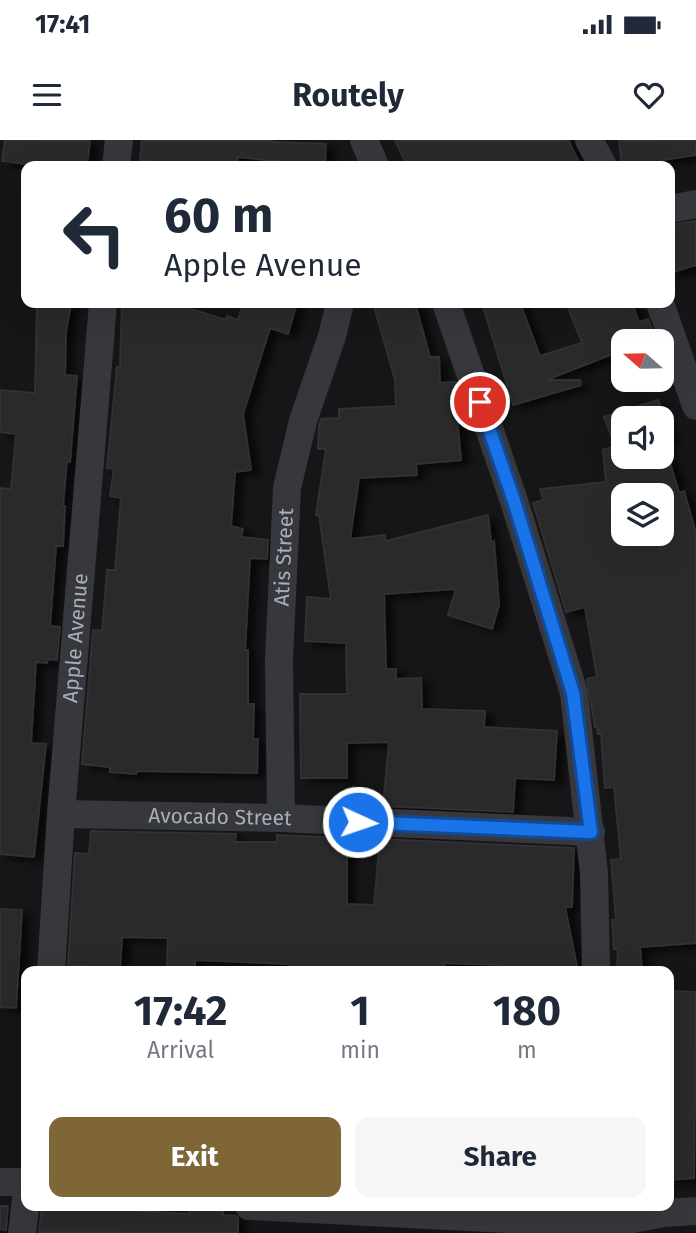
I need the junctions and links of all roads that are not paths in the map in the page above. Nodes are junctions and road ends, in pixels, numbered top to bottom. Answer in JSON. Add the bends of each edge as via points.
{"nodes":[{"id":1,"x":119,"y":140,"type":"edge"},
{"id":2,"x":364,"y":140,"type":"edge"},
{"id":3,"x":589,"y":140,"type":"edge"},
{"id":4,"x":117,"y":161,"type":"edge"},
{"id":5,"x":373,"y":161,"type":"edge"},
{"id":6,"x":600,"y":161,"type":"edge"},
{"id":7,"x":696,"y":204,"type":"edge"},
{"id":8,"x":675,"y":208,"type":"edge"},
{"id":9,"x":103,"y":308,"type":"edge"},
{"id":10,"x":339,"y":308,"type":"edge"},
{"id":11,"x":448,"y":308,"type":"edge"},
{"id":12,"x":662,"y":308,"type":"edge"},
{"id":13,"x":694,"y":395,"type":"edge"},
{"id":14,"x":61,"y":814,"type":"junction"},
{"id":15,"x":281,"y":818,"type":"junction"},
{"id":16,"x":591,"y":832,"type":"junction"},
{"id":17,"x":51,"y":966,"type":"edge"},
{"id":18,"x":596,"y":966,"type":"edge"},
{"id":19,"x":0,"y":1182,"type":"edge"},
{"id":20,"x":21,"y":1182,"type":"edge"},
{"id":21,"x":25,"y":1211,"type":"edge"},
{"id":22,"x":368,"y":1211,"type":"edge"},
{"id":23,"x":696,"y":1211,"type":"edge"},
{"id":24,"x":607,"y":1221,"type":"edge"},
{"id":25,"x":22,"y":1233,"type":"edge"}],
"edges":[{"from":1,"to":4,"type":"street"},
{"from":2,"to":5,"type":"street"},
{"from":3,"to":6,"type":"street"},
{"from":7,"to":8,"type":"street"},
{"from":9,"to":14,"type":"street","name":"Apple Avenue"},
{"from":10,"to":15,"type":"street","name":"Atis Street","via":[[287,488],[279,659]]},
{"from":11,"to":16,"type":"street","via":[[573,693]]},
{"from":12,"to":13,"type":"street"},
{"from":14,"to":15,"type":"street","name":"Avocado Street"},
{"from":14,"to":17,"type":"street","name":"Apple Avenue"},
{"from":15,"to":16,"type":"street","name":"Avocado Street"},
{"from":16,"to":18,"type":"street"},
{"from":19,"to":20,"type":"street"},
{"from":21,"to":25,"type":"street"},
{"from":22,"to":24,"type":"street"},
{"from":23,"to":24,"type":"street"}]}
